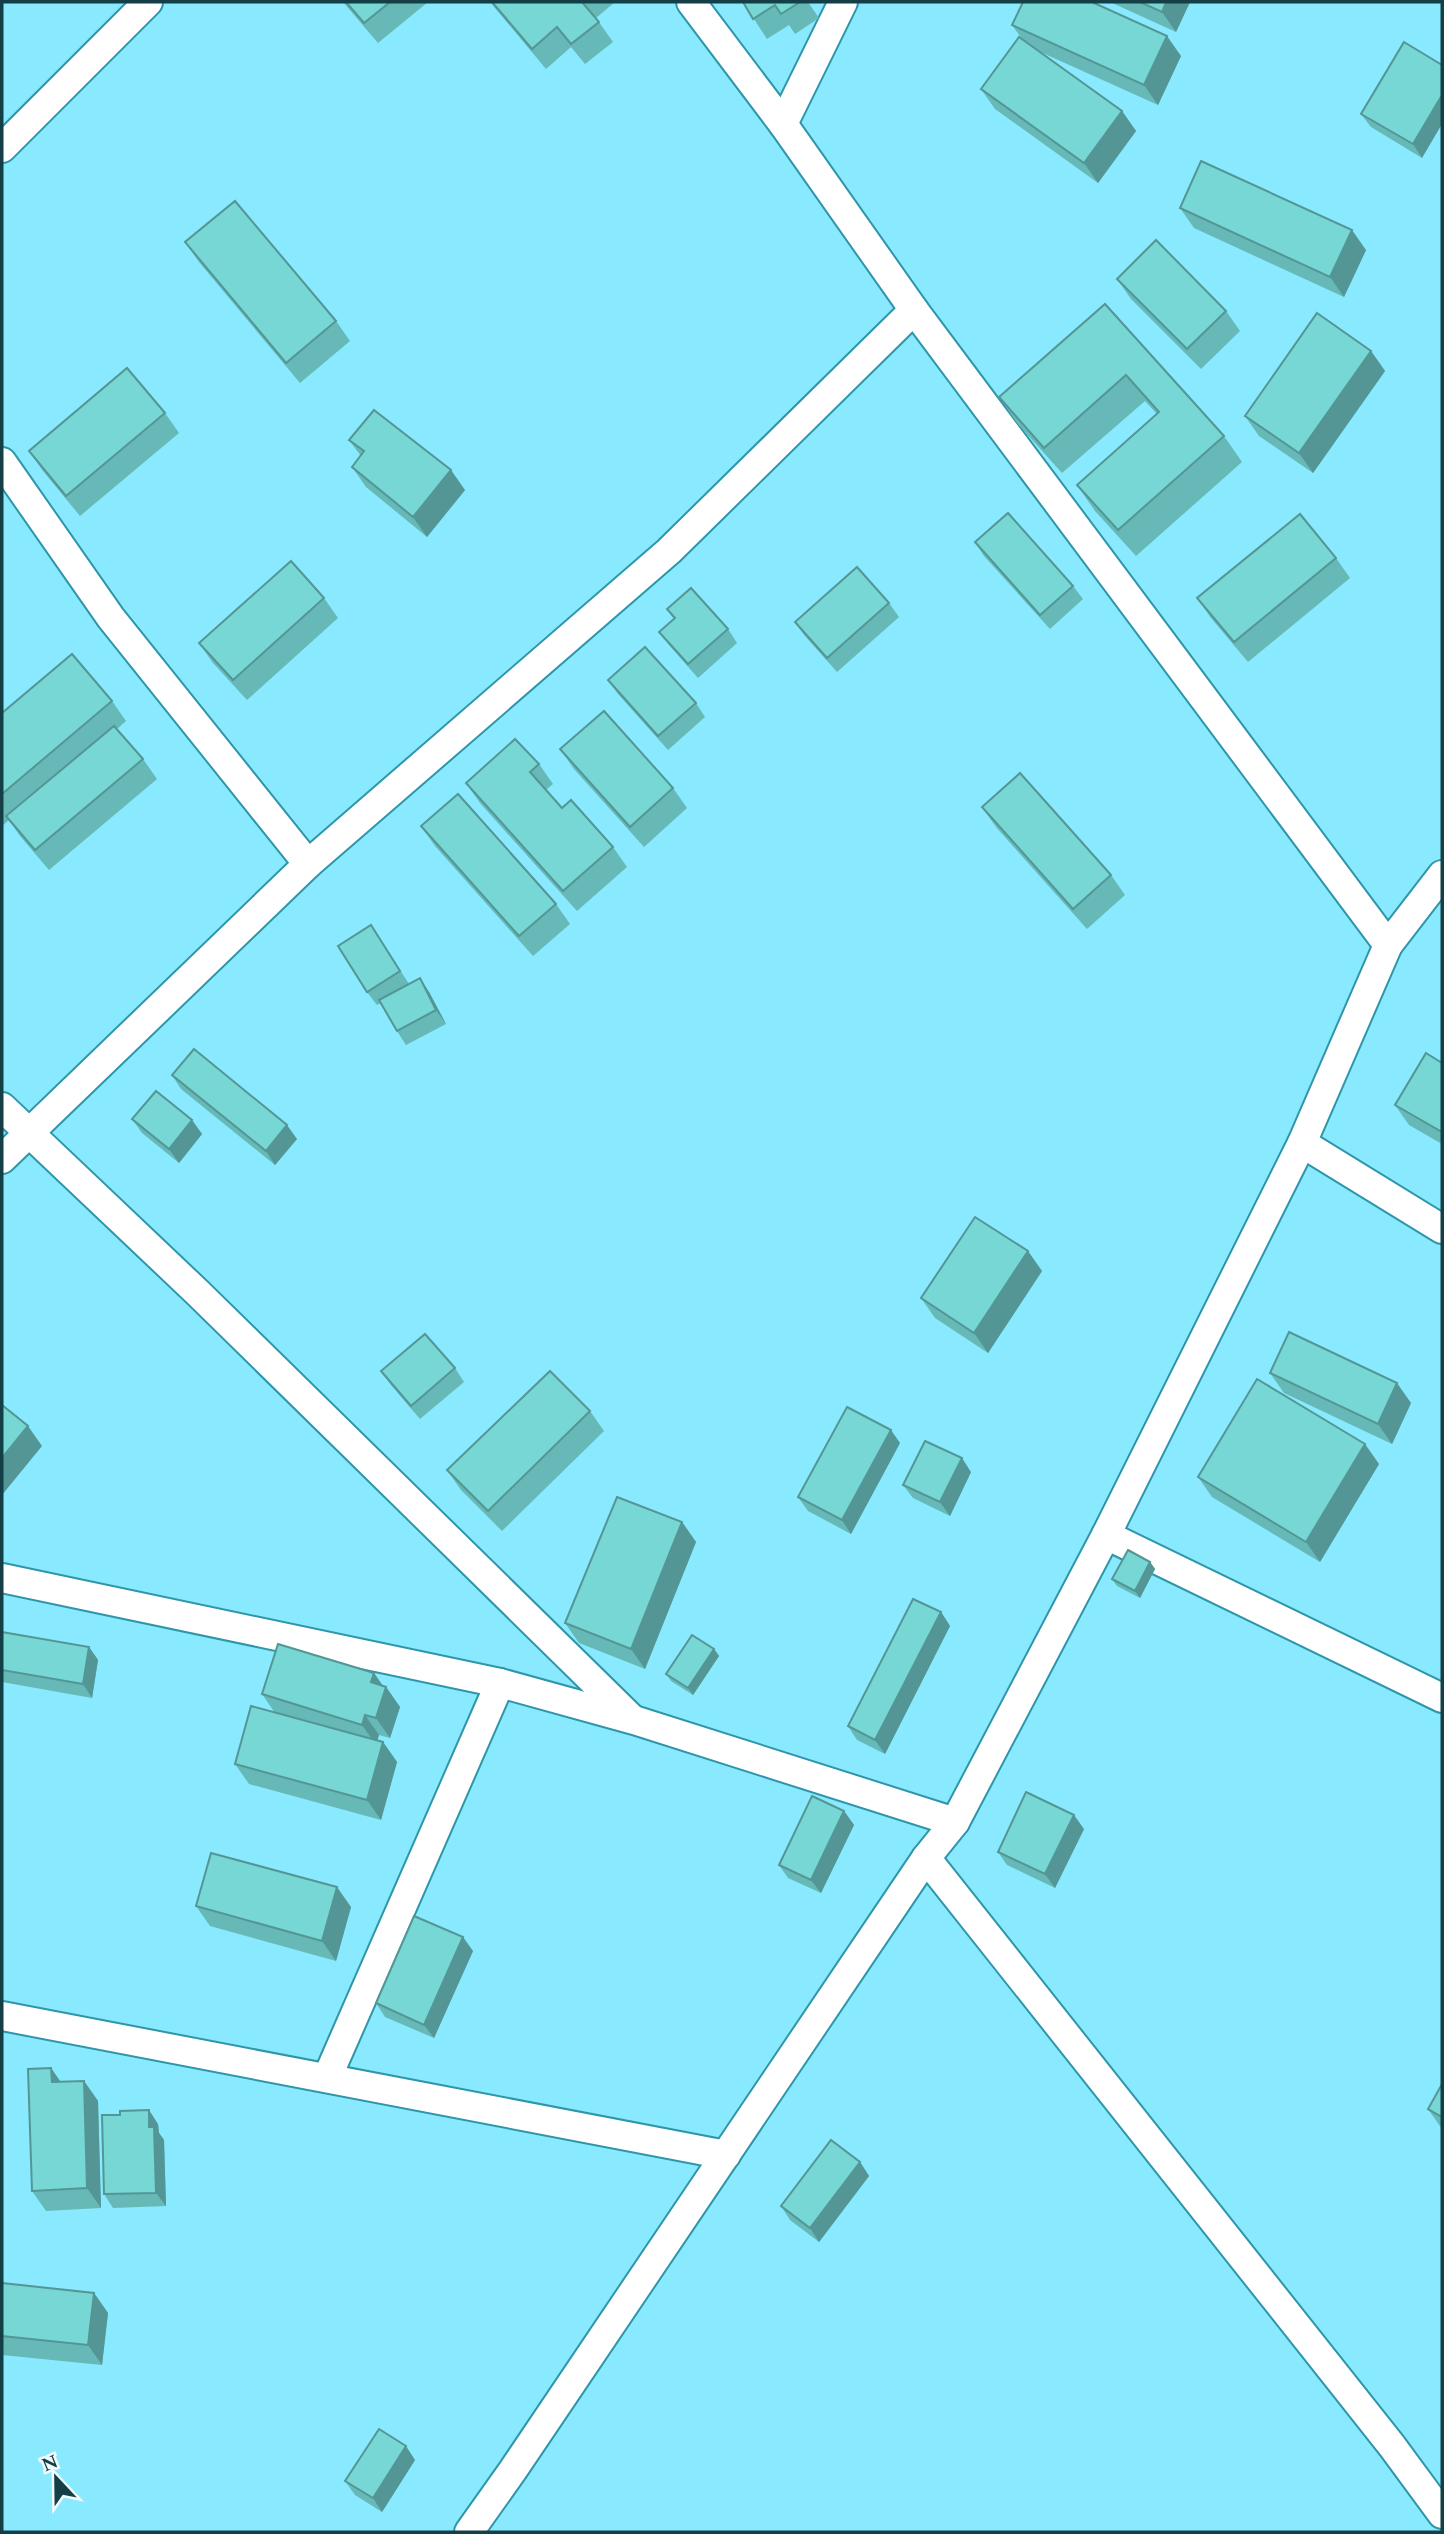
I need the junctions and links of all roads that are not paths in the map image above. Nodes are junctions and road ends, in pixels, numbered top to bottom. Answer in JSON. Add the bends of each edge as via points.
{"nodes":[{"id":1,"x":148,"y":2,"type":"edge"},
{"id":2,"x":691,"y":2,"type":"edge"},
{"id":3,"x":843,"y":2,"type":"edge"},
{"id":4,"x":783,"y":124,"type":"junction"},
{"id":5,"x":2,"y":148,"type":"edge"},
{"id":6,"x":914,"y":310,"type":"junction"},
{"id":7,"x":2,"y":462,"type":"edge"},
{"id":8,"x":308,"y":863,"type":"junction"},
{"id":9,"x":1442,"y":875,"type":"edge"},
{"id":10,"x":1388,"y":945,"type":"junction"},
{"id":11,"x":2,"y":1107,"type":"edge"},
{"id":12,"x":29,"y":1133,"type":"junction"},
{"id":13,"x":1302,"y":1143,"type":"junction"},
{"id":14,"x":2,"y":1159,"type":"edge"},
{"id":15,"x":1442,"y":1228,"type":"edge"},
{"id":16,"x":1106,"y":1535,"type":"junction"},
{"id":17,"x":2,"y":1578,"type":"edge"},
{"id":18,"x":500,"y":1683,"type":"junction"},
{"id":19,"x":1442,"y":1698,"type":"edge"},
{"id":20,"x":634,"y":1720,"type":"junction"},
{"id":21,"x":955,"y":1822,"type":"junction"},
{"id":22,"x":926,"y":1858,"type":"junction"},
{"id":23,"x":2,"y":2016,"type":"edge"},
{"id":24,"x":327,"y":2078,"type":"junction"},
{"id":25,"x":726,"y":2155,"type":"junction"},
{"id":26,"x":1442,"y":2514,"type":"edge"},
{"id":27,"x":469,"y":2532,"type":"edge"}],
"edges":[{"from":1,"to":5,"type":"street"},
{"from":2,"to":4,"type":"street"},
{"from":3,"to":4,"type":"street"},
{"from":4,"to":6,"type":"street"},
{"from":6,"to":8,"type":"street","via":[[669,551]]},
{"from":6,"to":10,"type":"street"},
{"from":7,"to":8,"type":"street","via":[[111,618]]},
{"from":8,"to":12,"type":"street"},
{"from":9,"to":10,"type":"street"},
{"from":10,"to":13,"type":"street"},
{"from":11,"to":12,"type":"street"},
{"from":12,"to":14,"type":"street"},
{"from":12,"to":20,"type":"street"},
{"from":13,"to":15,"type":"street"},
{"from":13,"to":16,"type":"street"},
{"from":16,"to":19,"type":"street"},
{"from":16,"to":21,"type":"street"},
{"from":17,"to":18,"type":"street"},
{"from":18,"to":20,"type":"street"},
{"from":18,"to":24,"type":"street"},
{"from":20,"to":21,"type":"street"},
{"from":21,"to":22,"type":"street"},
{"from":22,"to":25,"type":"street"},
{"from":22,"to":26,"type":"street"},
{"from":23,"to":24,"type":"street"},
{"from":24,"to":25,"type":"street"},
{"from":25,"to":27,"type":"street"}]}
